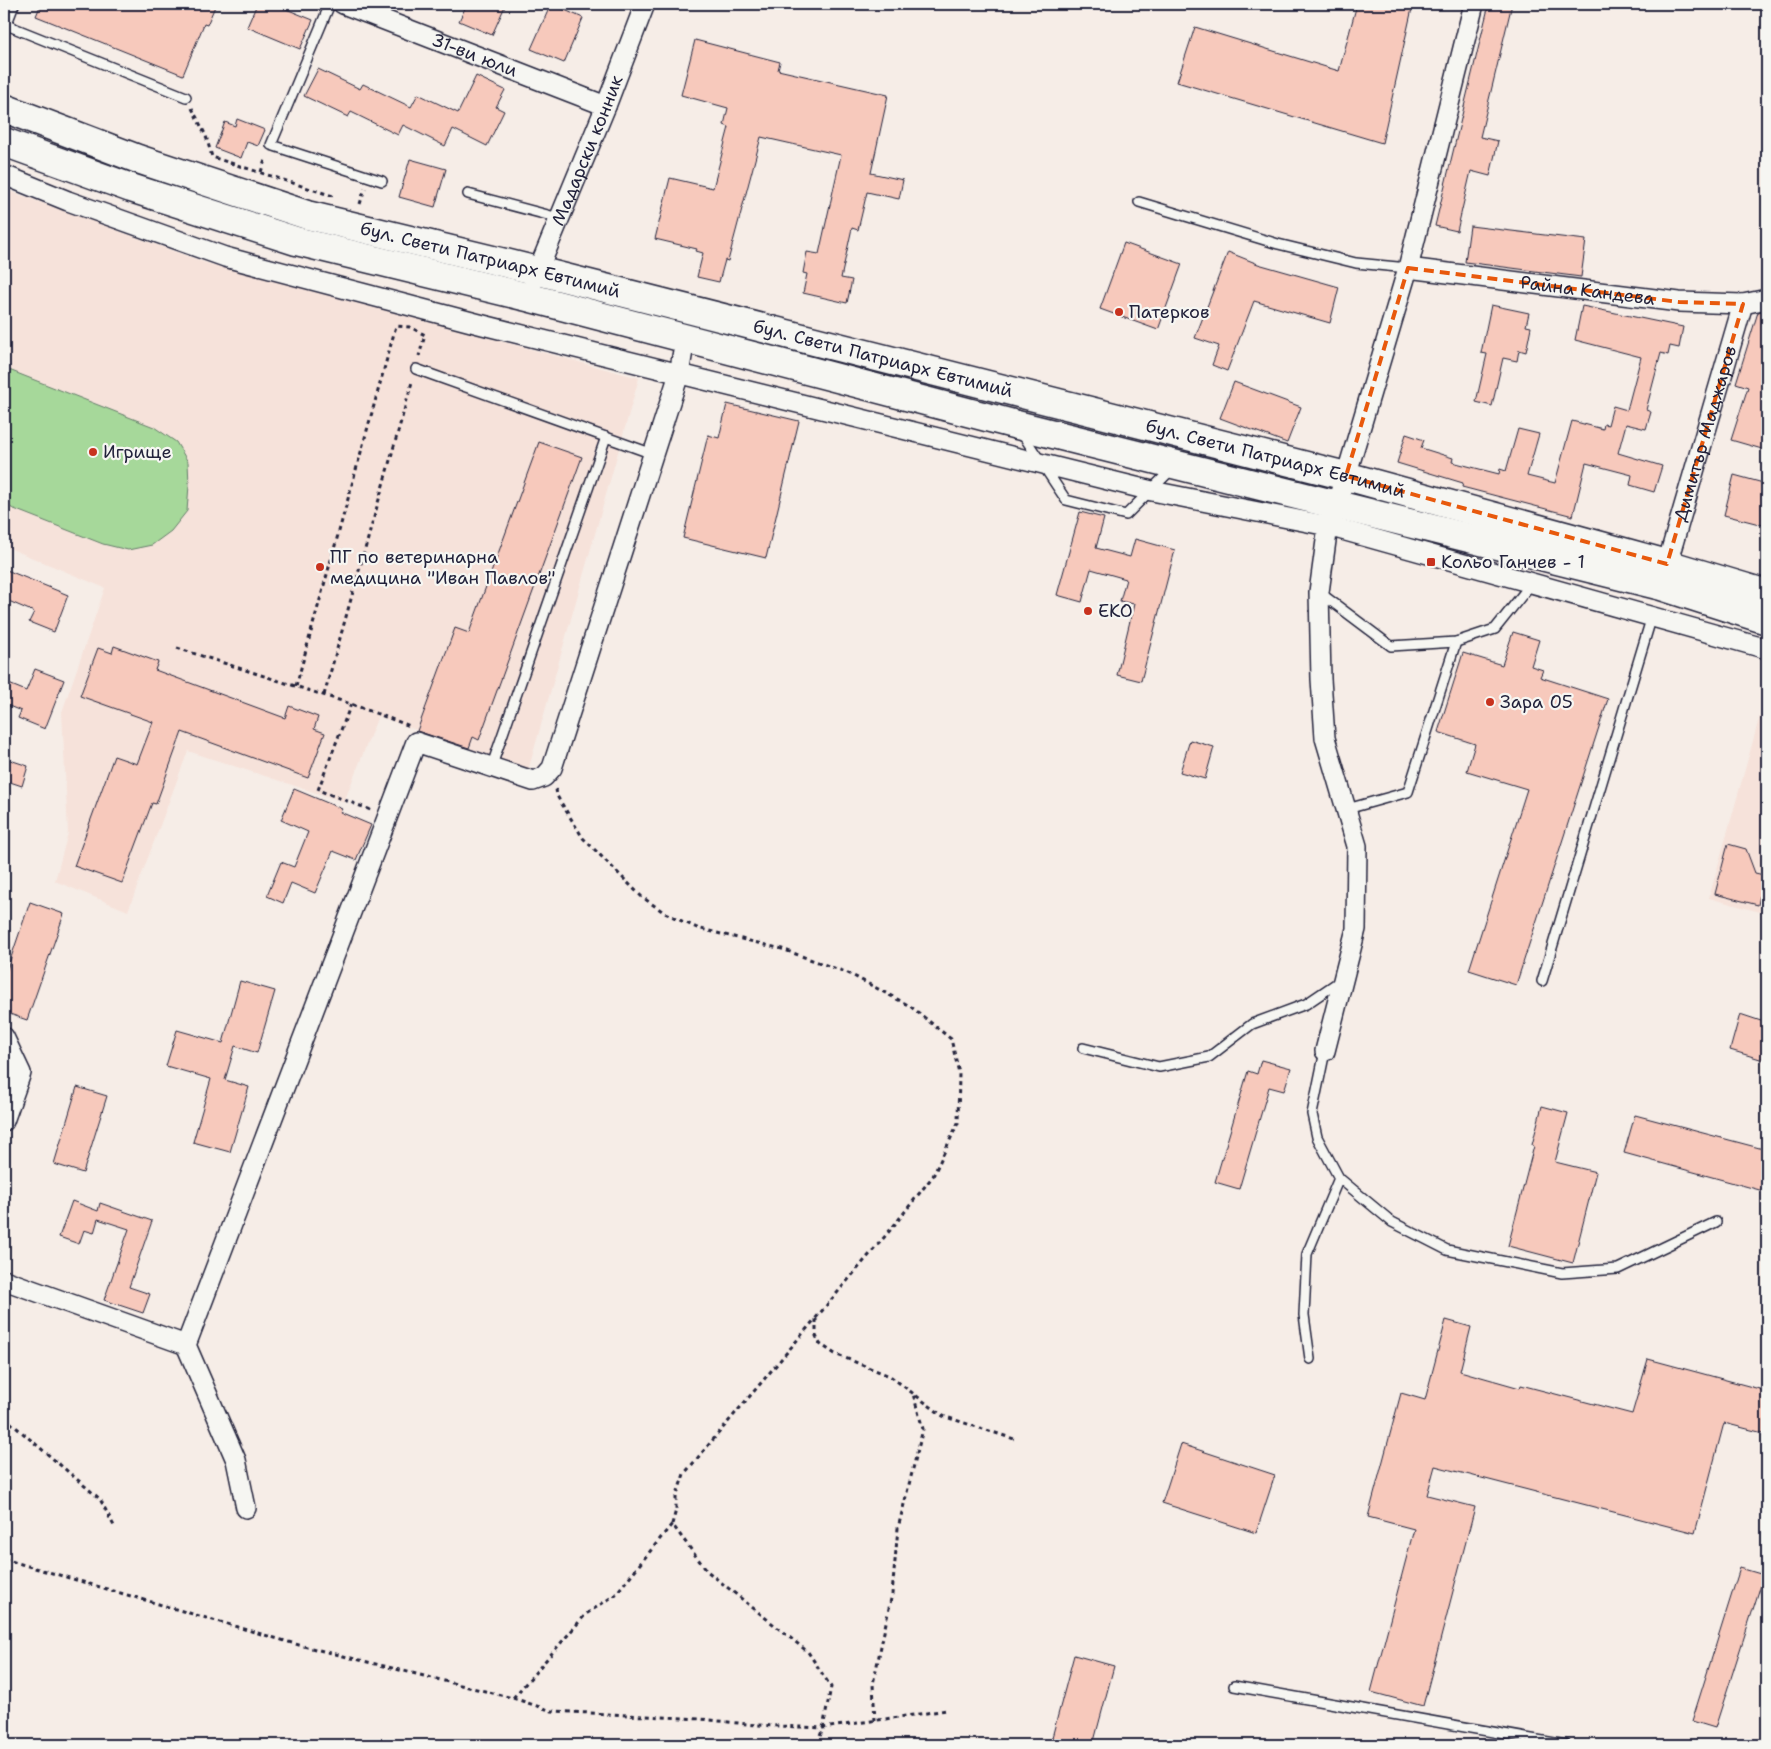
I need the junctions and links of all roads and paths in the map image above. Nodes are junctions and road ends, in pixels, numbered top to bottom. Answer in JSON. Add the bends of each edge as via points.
{"nodes":[{"id":1,"x":9,"y":4,"type":"edge"},
{"id":2,"x":330,"y":4,"type":"edge"},
{"id":3,"x":342,"y":4,"type":"edge"},
{"id":4,"x":645,"y":4,"type":"edge"},
{"id":5,"x":1474,"y":4,"type":"edge"},
{"id":6,"x":4,"y":17,"type":"edge"},
{"id":7,"x":4,"y":24,"type":"edge"},
{"id":8,"x":186,"y":97,"type":"dead end"},
{"id":9,"x":606,"y":106,"type":"junction"},
{"id":10,"x":4,"y":108,"type":"edge"},
{"id":11,"x":4,"y":142,"type":"edge"},
{"id":12,"x":4,"y":175,"type":"edge"},
{"id":13,"x":382,"y":181,"type":"dead end"},
{"id":14,"x":468,"y":194,"type":"dead end"},
{"id":15,"x":1139,"y":202,"type":"dead end"},
{"id":16,"x":559,"y":218,"type":"junction"},
{"id":17,"x":1408,"y":268,"type":"junction"},
{"id":18,"x":538,"y":271,"type":"junction"},
{"id":19,"x":527,"y":297,"type":"junction"},
{"id":20,"x":1767,"y":299,"type":"edge"},
{"id":21,"x":1743,"y":304,"type":"junction"},
{"id":22,"x":685,"y":339,"type":"junction"},
{"id":23,"x":416,"y":368,"type":"junction"},
{"id":24,"x":679,"y":374,"type":"junction"},
{"id":25,"x":1017,"y":425,"type":"junction"},
{"id":26,"x":606,"y":437,"type":"junction"},
{"id":27,"x":653,"y":454,"type":"junction"},
{"id":28,"x":1040,"y":462,"type":"junction"},
{"id":29,"x":1176,"y":464,"type":"junction"},
{"id":30,"x":1346,"y":476,"type":"junction"},
{"id":31,"x":1152,"y":491,"type":"junction"},
{"id":32,"x":1332,"y":516,"type":"junction"},
{"id":33,"x":1667,"y":564,"type":"junction"},
{"id":34,"x":1532,"y":584,"type":"junction"},
{"id":35,"x":1319,"y":592,"type":"junction"},
{"id":36,"x":1767,"y":594,"type":"edge"},
{"id":37,"x":1652,"y":616,"type":"junction"},
{"id":38,"x":1767,"y":620,"type":"edge"},
{"id":39,"x":1456,"y":642,"type":"junction"},
{"id":40,"x":177,"y":648,"type":"dead end"},
{"id":41,"x":1767,"y":649,"type":"edge"},
{"id":42,"x":296,"y":686,"type":"junction"},
{"id":43,"x":324,"y":695,"type":"junction"},
{"id":44,"x":351,"y":704,"type":"junction"},
{"id":45,"x":416,"y":742,"type":"junction"},
{"id":46,"x":491,"y":768,"type":"junction"},
{"id":47,"x":552,"y":768,"type":"junction"},
{"id":48,"x":1347,"y":809,"type":"junction"},
{"id":49,"x":388,"y":816,"type":"junction"},
{"id":50,"x":1344,"y":979,"type":"junction"},
{"id":51,"x":1542,"y":981,"type":"dead end"},
{"id":52,"x":4,"y":1037,"type":"edge"},
{"id":53,"x":1083,"y":1048,"type":"dead end"},
{"id":54,"x":1325,"y":1050,"type":"joint"},
{"id":55,"x":4,"y":1122,"type":"edge"},
{"id":56,"x":1339,"y":1178,"type":"junction"},
{"id":57,"x":1716,"y":1222,"type":"dead end"},
{"id":58,"x":4,"y":1280,"type":"edge"},
{"id":59,"x":816,"y":1318,"type":"junction"},
{"id":60,"x":186,"y":1345,"type":"junction"},
{"id":61,"x":1310,"y":1359,"type":"dead end"},
{"id":62,"x":913,"y":1394,"type":"junction"},
{"id":63,"x":4,"y":1417,"type":"edge"},
{"id":64,"x":1014,"y":1439,"type":"dead end"},
{"id":65,"x":246,"y":1508,"type":"dead end"},
{"id":66,"x":672,"y":1524,"type":"junction"},
{"id":67,"x":114,"y":1526,"type":"dead end"},
{"id":68,"x":4,"y":1559,"type":"edge"},
{"id":69,"x":1234,"y":1686,"type":"dead end"},
{"id":70,"x":512,"y":1698,"type":"junction"},
{"id":71,"x":947,"y":1710,"type":"dead end"},
{"id":72,"x":875,"y":1721,"type":"junction"},
{"id":73,"x":823,"y":1728,"type":"junction"},
{"id":74,"x":817,"y":1745,"type":"edge"},
{"id":75,"x":1566,"y":1745,"type":"edge"}],
"edges":[{"from":1,"to":6,"type":"street"},
{"from":2,"to":13,"type":"lane","via":[[271,145]]},
{"from":3,"to":9,"type":"street","name":"31-ви юли"},
{"from":4,"to":9,"type":"street","name":"Мадарски конник"},
{"from":5,"to":17,"type":"street"},
{"from":7,"to":8,"type":"lane"},
{"from":9,"to":16,"type":"street","name":"Мадарски конник"},
{"from":10,"to":18,"type":"main road","name":"бул. Свети Патриарх Евтимий","via":[[138,159],[307,215]]},
{"from":11,"to":19,"type":"main road","name":"бул. Свети Патриарх Евтимий","via":[[131,188],[296,241]]},
{"from":12,"to":24,"type":"street","via":[[226,257]]},
{"from":14,"to":16,"type":"lane"},
{"from":15,"to":17,"type":"lane","via":[[1278,244],[1356,263]]},
{"from":16,"to":18,"type":"street","name":"Мадарски конник"},
{"from":17,"to":21,"type":"street","name":"Райна Кандева","via":[[1679,302]]},
{"from":17,"to":30,"type":"street"},
{"from":18,"to":19,"type":"street","name":"Мадарски конник"},
{"from":18,"to":30,"type":"main road","name":"бул. Свети Патриарх Евтимий"},
{"from":19,"to":22,"type":"main road","name":"бул. Свети Патриарх Евтимий"},
{"from":20,"to":21,"type":"street","name":"Райна Кандева"},
{"from":21,"to":33,"type":"street","name":"Димитър Маджаров"},
{"from":22,"to":24,"type":"street"},
{"from":22,"to":25,"type":"main road","name":"бул. Свети Патриарх Евтимий"},
{"from":23,"to":26,"type":"lane"},
{"from":23,"to":42,"type":"path","via":[[425,335],[410,327],[396,326]]},
{"from":23,"to":43,"type":"path"},
{"from":24,"to":27,"type":"street"},
{"from":24,"to":28,"type":"street"},
{"from":25,"to":28,"type":"lane"},
{"from":25,"to":29,"type":"main road","name":"бул. Свети Патриарх Евтимий"},
{"from":26,"to":27,"type":"lane"},
{"from":26,"to":46,"type":"lane"},
{"from":27,"to":47,"type":"street"},
{"from":28,"to":31,"type":"street"},
{"from":28,"to":31,"type":"lane","via":[[1066,500],[1126,515]]},
{"from":29,"to":31,"type":"lane"},
{"from":29,"to":32,"type":"main road","name":"бул. Свети Патриарх Евтимий"},
{"from":30,"to":32,"type":"street"},
{"from":30,"to":33,"type":"main road","name":"бул. Свети Патриарх Евтимий"},
{"from":31,"to":32,"type":"street"},
{"from":32,"to":34,"type":"street"},
{"from":32,"to":35,"type":"street"},
{"from":32,"to":38,"type":"main road","name":"бул. Свети Патриарх Евтимий","via":[[1661,586]]},
{"from":33,"to":36,"type":"main road","name":"бул. Свети Патриарх Евтимий"},
{"from":34,"to":37,"type":"street"},
{"from":34,"to":39,"type":"lane","via":[[1495,629]]},
{"from":35,"to":39,"type":"lane","via":[[1391,646]]},
{"from":35,"to":48,"type":"street","via":[[1325,738]]},
{"from":37,"to":41,"type":"street"},
{"from":37,"to":51,"type":"lane"},
{"from":39,"to":48,"type":"lane","via":[[1408,792]]},
{"from":40,"to":42,"type":"path"},
{"from":42,"to":43,"type":"path"},
{"from":43,"to":44,"type":"path"},
{"from":44,"to":45,"type":"path","via":[[412,727]]},
{"from":44,"to":49,"type":"path","via":[[318,790]]},
{"from":45,"to":46,"type":"street"},
{"from":45,"to":49,"type":"street"},
{"from":46,"to":47,"type":"street","via":[[533,782]]},
{"from":47,"to":59,"type":"path","via":[[557,796],[582,838],[642,896],[665,913],[697,928],[782,949],[848,972],[910,1006],[951,1039],[959,1072],[958,1123],[933,1176]]},
{"from":48,"to":50,"type":"street","via":[[1357,846],[1356,929]]},
{"from":49,"to":60,"type":"street"},
{"from":50,"to":53,"type":"lane","via":[[1306,1004],[1252,1024],[1209,1057],[1159,1067]]},
{"from":50,"to":54,"type":"street"},
{"from":52,"to":55,"type":"street","via":[[21,1073]]},
{"from":54,"to":56,"type":"lane","via":[[1312,1114],[1317,1138]]},
{"from":56,"to":57,"type":"lane","via":[[1392,1222],[1447,1250],[1562,1273],[1618,1269]]},
{"from":56,"to":61,"type":"lane","via":[[1307,1254],[1304,1316]]},
{"from":58,"to":60,"type":"street"},
{"from":59,"to":62,"type":"path","via":[[816,1336],[820,1344],[835,1354],[890,1376]]},
{"from":59,"to":66,"type":"path","via":[[684,1474]]},
{"from":60,"to":65,"type":"street","via":[[236,1460]]},
{"from":62,"to":64,"type":"path","via":[[943,1416]]},
{"from":62,"to":72,"type":"path","via":[[924,1429],[898,1528],[892,1594],[873,1684]]},
{"from":63,"to":67,"type":"path","via":[[100,1499]]},
{"from":66,"to":70,"type":"path","via":[[615,1595],[586,1614]]},
{"from":66,"to":73,"type":"path","via":[[708,1571],[808,1652],[831,1687]]},
{"from":68,"to":70,"type":"path","via":[[299,1644]]},
{"from":69,"to":75,"type":"lane"},
{"from":70,"to":73,"type":"path","via":[[552,1711]]},
{"from":71,"to":72,"type":"path"},
{"from":72,"to":73,"type":"path"},
{"from":73,"to":74,"type":"path"}]}
